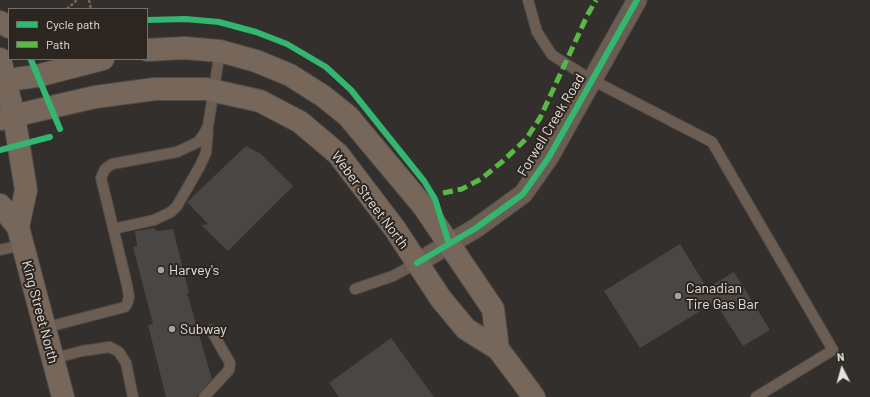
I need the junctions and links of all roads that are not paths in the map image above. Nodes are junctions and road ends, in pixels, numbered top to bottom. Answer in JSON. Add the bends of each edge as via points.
{"nodes":[{"id":1,"x":528,"y":0,"type":"edge"},
{"id":2,"x":637,"y":0,"type":"edge"},
{"id":3,"x":148,"y":50,"type":"edge"},
{"id":4,"x":220,"y":51,"type":"junction"},
{"id":5,"x":99,"y":60,"type":"edge"},
{"id":6,"x":2,"y":73,"type":"edge"},
{"id":7,"x":592,"y":80,"type":"junction"},
{"id":8,"x":214,"y":91,"type":"junction"},
{"id":9,"x":7,"y":118,"type":"edge"},
{"id":10,"x":208,"y":126,"type":"junction"},
{"id":11,"x":0,"y":205,"type":"edge"},
{"id":12,"x":113,"y":229,"type":"junction"},
{"id":13,"x":20,"y":236,"type":"junction"},
{"id":14,"x":449,"y":244,"type":"junction"},
{"id":15,"x":0,"y":250,"type":"edge"},
{"id":16,"x":417,"y":263,"type":"junction"},
{"id":17,"x":355,"y":290,"type":"dead end"},
{"id":18,"x":44,"y":328,"type":"junction"},
{"id":19,"x":211,"y":330,"type":"dead end"},
{"id":20,"x":498,"y":349,"type":"junction"},
{"id":21,"x":52,"y":359,"type":"junction"},
{"id":22,"x":63,"y":397,"type":"edge"},
{"id":23,"x":133,"y":397,"type":"edge"},
{"id":24,"x":204,"y":397,"type":"edge"},
{"id":25,"x":534,"y":397,"type":"edge"},
{"id":26,"x":756,"y":397,"type":"edge"}],
"edges":[{"from":1,"to":7,"type":"lane","via":[[537,32],[552,55]]},
{"from":2,"to":7,"type":"street","name":"Forwell Creek Road"},
{"from":3,"to":4,"type":"main road","name":"Weber Street North","via":[[184,48]]},
{"from":4,"to":8,"type":"lane"},
{"from":4,"to":14,"type":"main road","name":"Weber Street North","via":[[256,61],[290,75],[348,116],[424,207]]},
{"from":5,"to":6,"type":"main road","via":[[37,76]]},
{"from":6,"to":9,"type":"main road","name":"King Street North"},
{"from":7,"to":14,"type":"street","name":"Forwell Creek Road","via":[[549,157],[523,194]]},
{"from":7,"to":26,"type":"lane","via":[[712,142],[833,350]]},
{"from":8,"to":9,"type":"main road","name":"Weber Street North","via":[[155,89],[96,97]]},
{"from":8,"to":10,"type":"lane"},
{"from":8,"to":16,"type":"main road","name":"Weber Street North","via":[[260,101],[300,122],[338,154]]},
{"from":9,"to":13,"type":"main road","name":"King Street North","via":[[26,190]]},
{"from":10,"to":12,"type":"lane","via":[[206,153],[177,206],[171,212],[154,220]]},
{"from":10,"to":12,"type":"lane","via":[[198,142],[177,152],[120,162],[105,169],[101,178]]},
{"from":11,"to":13,"type":"main road","name":"King Street North"},
{"from":12,"to":18,"type":"lane","via":[[127,284],[129,298],[125,307]]},
{"from":13,"to":15,"type":"lane"},
{"from":13,"to":18,"type":"main road","name":"King Street North"},
{"from":14,"to":16,"type":"street","name":"Forwell Creek Road"},
{"from":14,"to":20,"type":"main road","name":"Weber Street North","via":[[493,309]]},
{"from":16,"to":17,"type":"lane","via":[[393,276]]},
{"from":16,"to":20,"type":"main road","name":"Weber Street North","via":[[466,330]]},
{"from":18,"to":21,"type":"main road","name":"King Street North"},
{"from":19,"to":24,"type":"lane","via":[[230,362],[229,370]]},
{"from":20,"to":25,"type":"main road","name":"Weber Street North"},
{"from":21,"to":22,"type":"main road","name":"King Street North"},
{"from":21,"to":23,"type":"lane","via":[[110,347],[120,352],[126,363]]}]}
